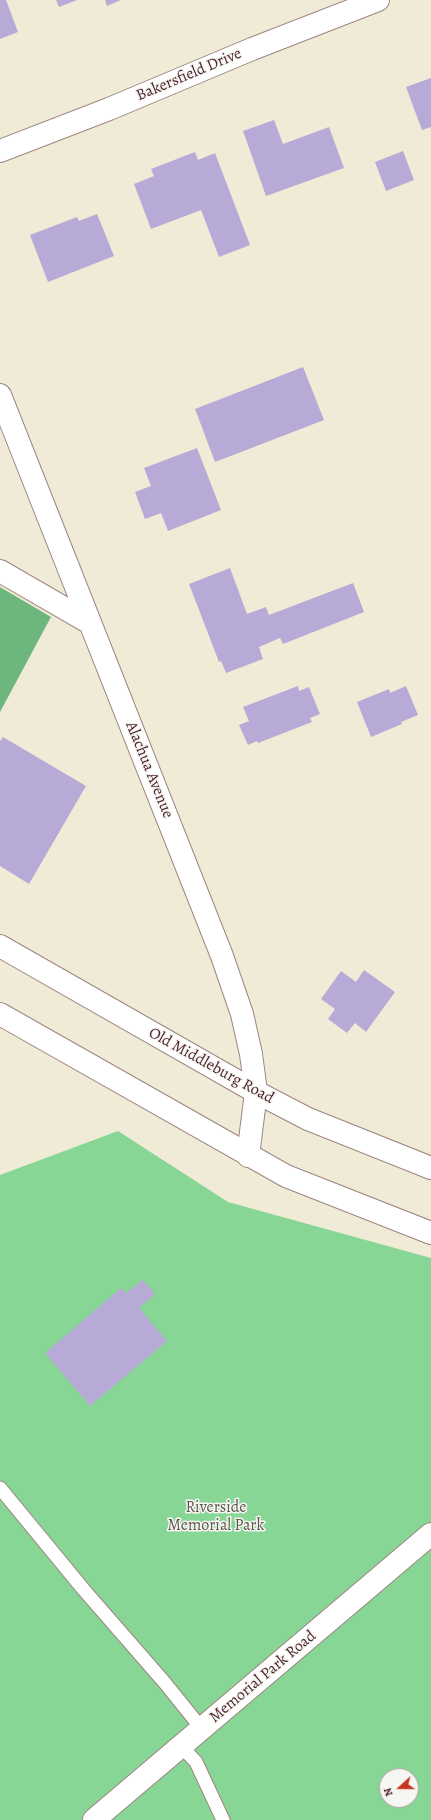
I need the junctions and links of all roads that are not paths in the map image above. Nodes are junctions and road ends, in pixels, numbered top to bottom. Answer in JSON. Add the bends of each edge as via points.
{"nodes":[{"id":1,"x":378,"y":0,"type":"edge"},
{"id":2,"x":0,"y":151,"type":"edge"},
{"id":3,"x":0,"y":395,"type":"edge"},
{"id":4,"x":0,"y":571,"type":"edge"},
{"id":5,"x":90,"y":623,"type":"junction"},
{"id":6,"x":0,"y":946,"type":"edge"},
{"id":7,"x":0,"y":1014,"type":"edge"},
{"id":8,"x":256,"y":1092,"type":"junction"},
{"id":9,"x":248,"y":1156,"type":"junction"},
{"id":10,"x":431,"y":1168,"type":"edge"},
{"id":11,"x":431,"y":1232,"type":"edge"},
{"id":12,"x":0,"y":1488,"type":"edge"},
{"id":13,"x":431,"y":1534,"type":"edge"},
{"id":14,"x":202,"y":1729,"type":"junction"},
{"id":15,"x":181,"y":1746,"type":"junction"},
{"id":16,"x":94,"y":1820,"type":"edge"},
{"id":17,"x":223,"y":1820,"type":"edge"}],
"edges":[{"from":1,"to":2,"type":"street","name":"Bakersfield Drive","via":[[252,48],[109,109]]},
{"from":3,"to":5,"type":"street","name":"Alachua Avenue"},
{"from":4,"to":5,"type":"street"},
{"from":5,"to":8,"type":"street","name":"Alachua Avenue","via":[[222,956],[242,1014]]},
{"from":6,"to":8,"type":"street","name":"Old Middleburg Road"},
{"from":7,"to":9,"type":"street"},
{"from":8,"to":9,"type":"street","name":"Alachua Avenue"},
{"from":8,"to":10,"type":"street","name":"Old Middleburg Road","via":[[308,1119]]},
{"from":9,"to":11,"type":"street","via":[[286,1176]]},
{"from":12,"to":14,"type":"lane"},
{"from":13,"to":14,"type":"street","name":"Memorial Park Road"},
{"from":14,"to":15,"type":"street","name":"Memorial Park Road"},
{"from":15,"to":16,"type":"street","name":"Memorial Park Road"},
{"from":15,"to":17,"type":"lane","via":[[196,1762]]}]}
